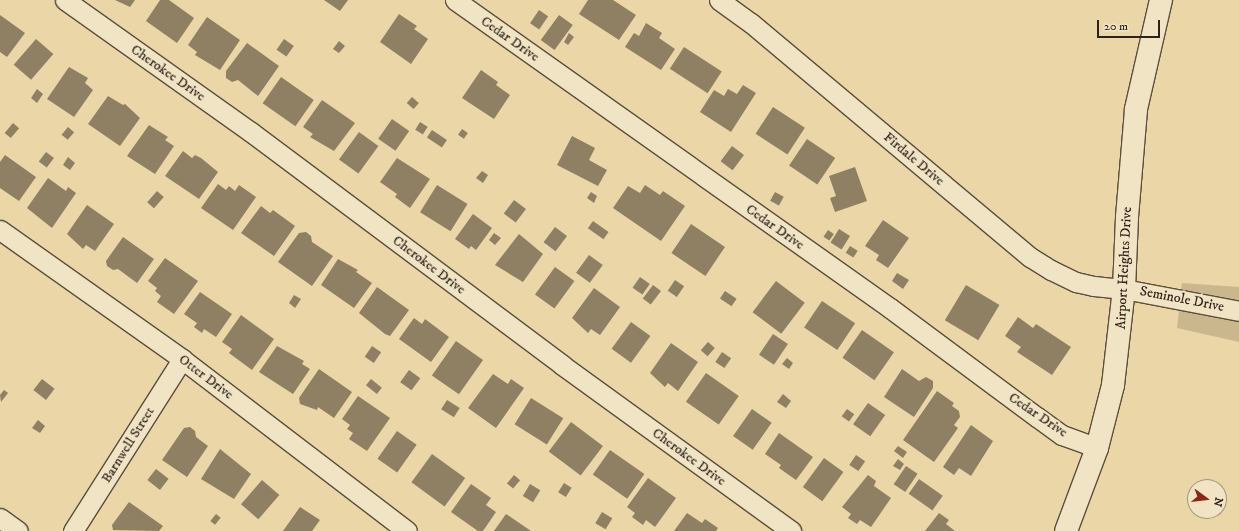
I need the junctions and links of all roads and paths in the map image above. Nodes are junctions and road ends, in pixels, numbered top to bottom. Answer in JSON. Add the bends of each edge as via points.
{"nodes":[{"id":1,"x":65,"y":0,"type":"edge"},
{"id":2,"x":455,"y":0,"type":"edge"},
{"id":3,"x":719,"y":0,"type":"edge"},
{"id":4,"x":1161,"y":0,"type":"edge"},
{"id":5,"x":0,"y":230,"type":"edge"},
{"id":6,"x":1124,"y":289,"type":"junction"},
{"id":7,"x":1239,"y":311,"type":"edge"},
{"id":8,"x":182,"y":359,"type":"junction"},
{"id":9,"x":1097,"y":448,"type":"junction"},
{"id":10,"x":0,"y":518,"type":"edge"},
{"id":11,"x":18,"y":531,"type":"edge"},
{"id":12,"x":73,"y":531,"type":"edge"},
{"id":13,"x":407,"y":531,"type":"edge"},
{"id":14,"x":791,"y":531,"type":"edge"},
{"id":15,"x":1066,"y":531,"type":"edge"}],
"edges":[{"from":1,"to":14,"type":"street","name":"Cherokee Drive","via":[[251,132],[562,365]]},
{"from":2,"to":9,"type":"street","name":"Cedar Drive","via":[[890,308],[1062,435]]},
{"from":3,"to":6,"type":"street","name":"Firdale Drive","via":[[751,23],[1030,257],[1076,282]]},
{"from":4,"to":6,"type":"street","name":"Airport Heights Drive","via":[[1136,109],[1126,217]]},
{"from":5,"to":8,"type":"street","name":"Otter Drive"},
{"from":6,"to":7,"type":"street","name":"Seminole Drive"},
{"from":6,"to":9,"type":"street","name":"Airport Heights Drive","via":[[1113,385]]},
{"from":8,"to":12,"type":"street","name":"Barnwell Street"},
{"from":8,"to":13,"type":"street","name":"Otter Drive"},
{"from":9,"to":15,"type":"street","name":"Airport Heights Drive"},
{"from":10,"to":11,"type":"street"}]}
